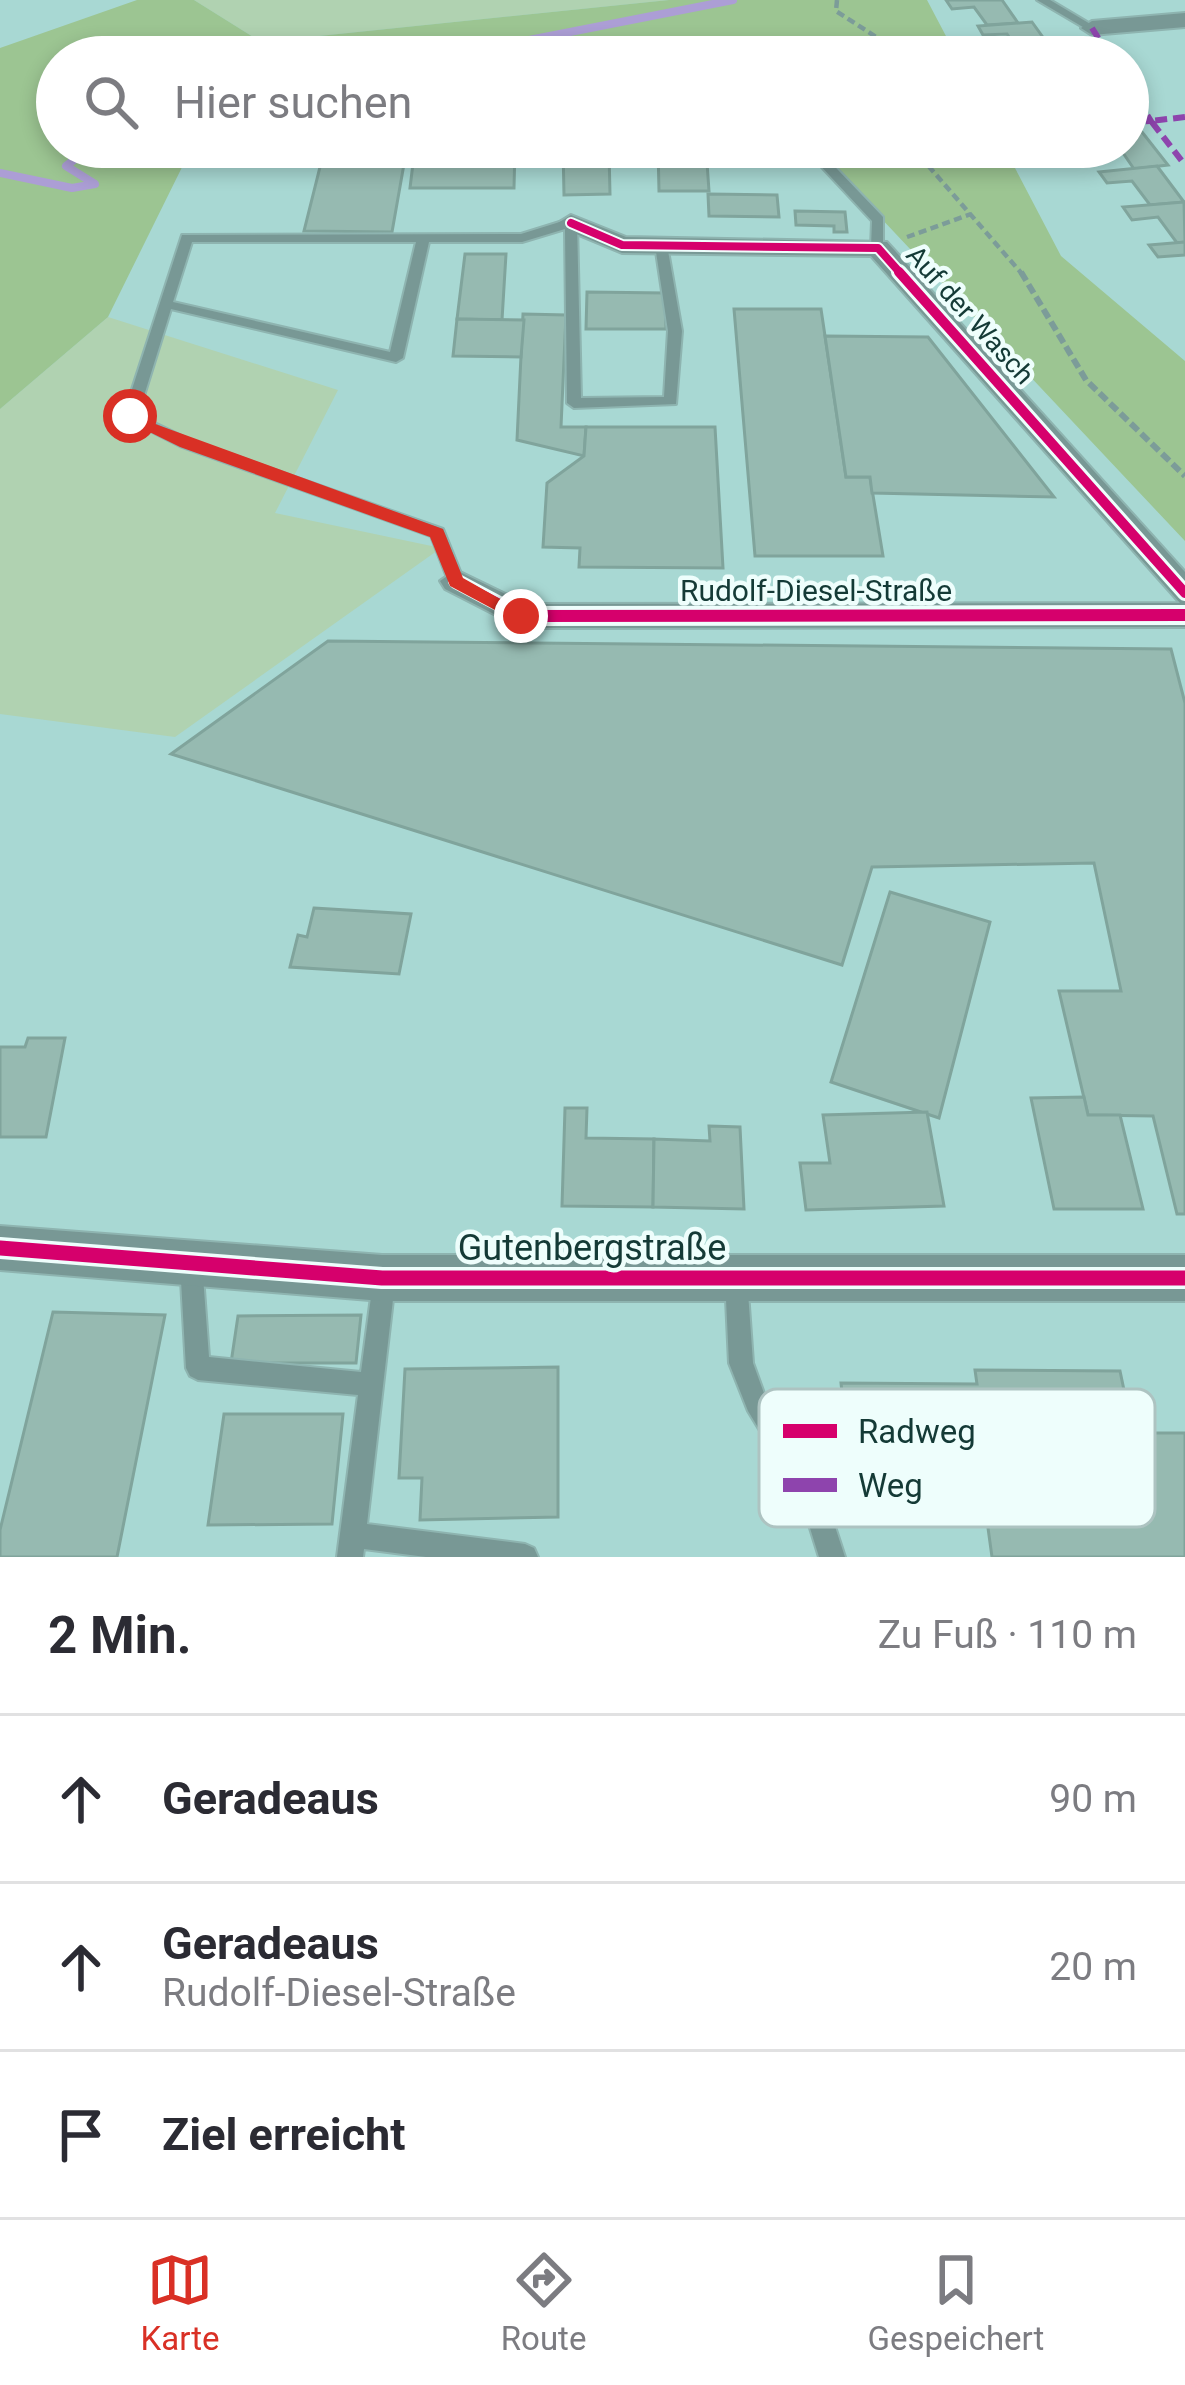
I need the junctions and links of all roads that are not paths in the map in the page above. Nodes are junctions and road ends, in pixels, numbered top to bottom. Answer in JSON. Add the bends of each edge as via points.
{"nodes":[{"id":1,"x":1042,"y":0,"type":"edge"},
{"id":2,"x":1185,"y":20,"type":"edge"},
{"id":3,"x":1092,"y":28,"type":"joint"},
{"id":4,"x":829,"y":168,"type":"edge"},
{"id":5,"x":571,"y":223,"type":"junction"},
{"id":6,"x":423,"y":241,"type":"junction"},
{"id":7,"x":661,"y":245,"type":"junction"},
{"id":8,"x":878,"y":248,"type":"junction"},
{"id":9,"x":164,"y":304,"type":"junction"},
{"id":10,"x":456,"y":581,"type":"joint"},
{"id":11,"x":1185,"y":593,"type":"edge"},
{"id":12,"x":1185,"y":615,"type":"edge"},
{"id":13,"x":0,"y":1248,"type":"edge"},
{"id":14,"x":191,"y":1263,"type":"junction"},
{"id":15,"x":385,"y":1277,"type":"junction"},
{"id":16,"x":736,"y":1278,"type":"junction"},
{"id":17,"x":1185,"y":1279,"type":"edge"},
{"id":18,"x":368,"y":1384,"type":"junction"},
{"id":19,"x":759,"y":1407,"type":"edge"},
{"id":20,"x":823,"y":1527,"type":"edge"},
{"id":21,"x":351,"y":1546,"type":"edge"},
{"id":22,"x":525,"y":1557,"type":"edge"},
{"id":23,"x":832,"y":1557,"type":"edge"}],
"edges":[{"from":1,"to":3,"type":"lane"},
{"from":2,"to":3,"type":"street"},
{"from":4,"to":8,"type":"lane","via":[[878,220]]},
{"from":5,"to":6,"type":"lane","via":[[522,238]]},
{"from":5,"to":7,"type":"street","name":"Auf der Wasch","via":[[622,245]]},
{"from":5,"to":7,"type":"lane","via":[[574,403],[671,401],[675,331]]},
{"from":6,"to":9,"type":"lane","via":[[187,238]]},
{"from":6,"to":9,"type":"lane","via":[[396,358]]},
{"from":7,"to":8,"type":"street","name":"Auf der Wasch"},
{"from":8,"to":11,"type":"street","name":"Auf der Wasch"},
{"from":9,"to":10,"type":"lane","via":[[130,416],[437,533]]},
{"from":10,"to":12,"type":"street","name":"Rudolf-Diesel-Straße","via":[[521,616]]},
{"from":13,"to":14,"type":"street","name":"Gutenbergstraße"},
{"from":14,"to":15,"type":"street","name":"Gutenbergstraße"},
{"from":14,"to":18,"type":"lane","via":[[198,1368]]},
{"from":15,"to":16,"type":"street","name":"Gutenbergstraße"},
{"from":15,"to":18,"type":"lane"},
{"from":16,"to":17,"type":"street","name":"Gutenbergstraße"},
{"from":16,"to":19,"type":"lane","via":[[741,1364]]},
{"from":18,"to":21,"type":"lane"},
{"from":20,"to":23,"type":"lane"},
{"from":21,"to":22,"type":"lane"}]}
